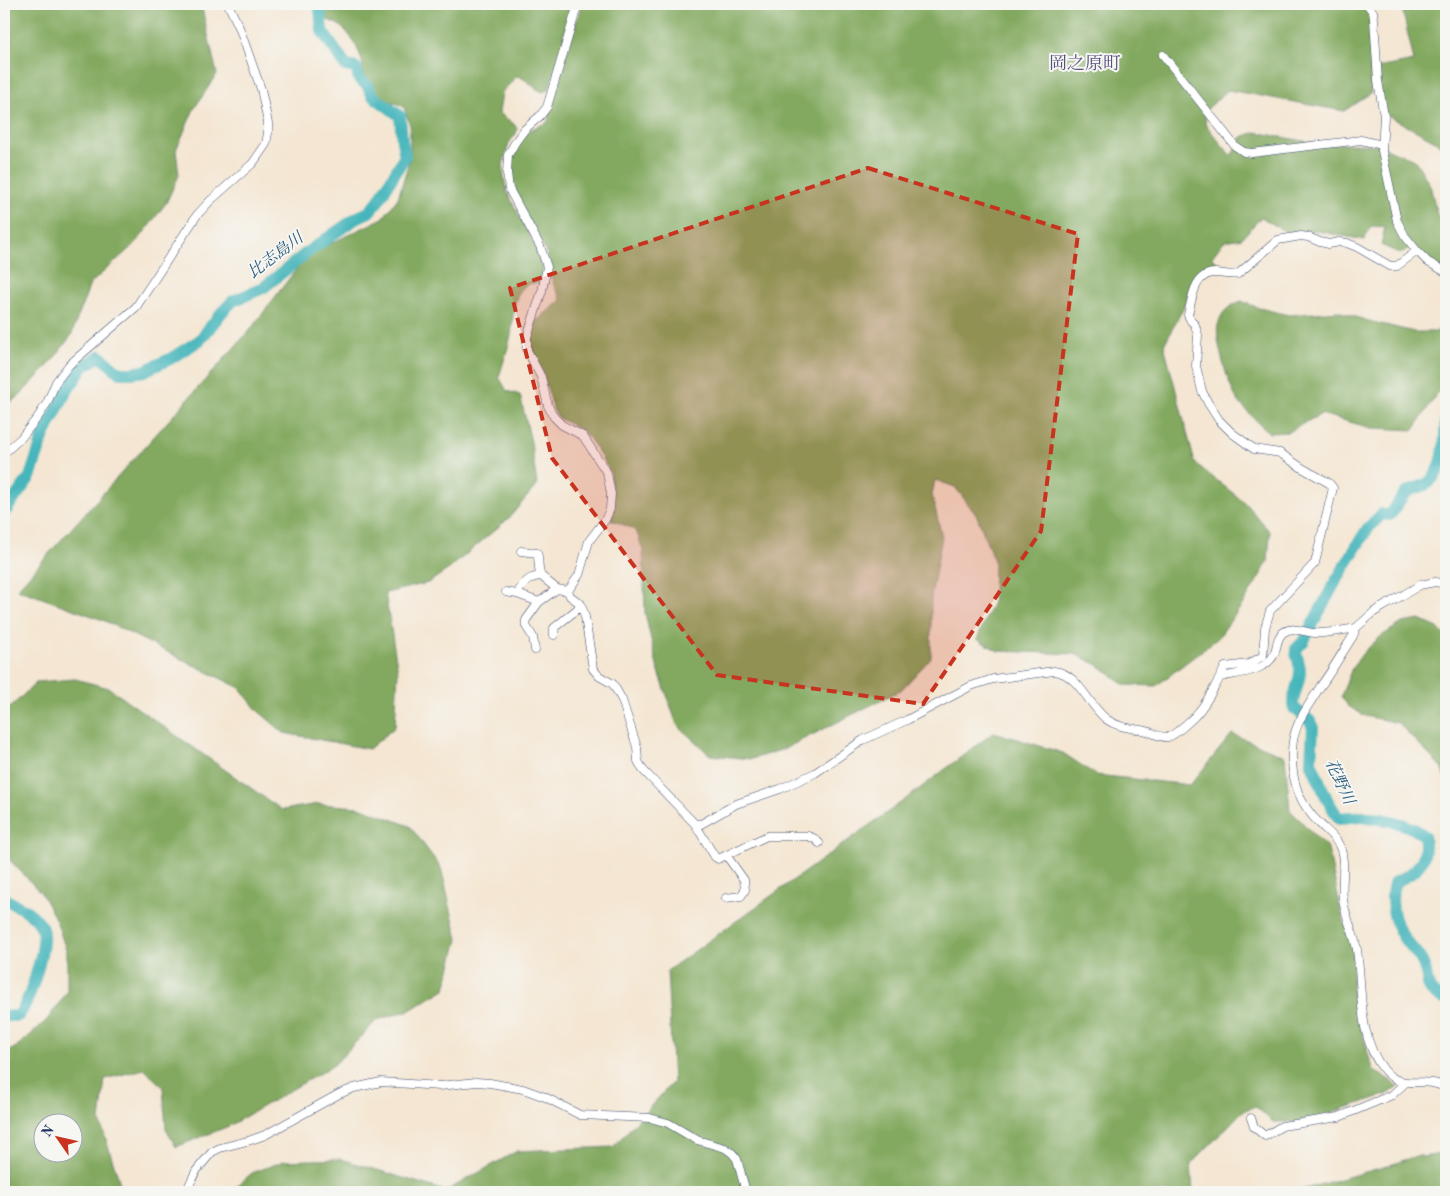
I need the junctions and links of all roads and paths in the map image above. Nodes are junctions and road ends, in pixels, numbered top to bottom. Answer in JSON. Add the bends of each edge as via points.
{"nodes":[{"id":1,"x":228,"y":4,"type":"edge"},
{"id":2,"x":578,"y":4,"type":"edge"},
{"id":3,"x":1368,"y":4,"type":"edge"},
{"id":4,"x":1163,"y":55,"type":"dead end"},
{"id":5,"x":1382,"y":145,"type":"junction"},
{"id":6,"x":1417,"y":252,"type":"junction"},
{"id":7,"x":1446,"y":272,"type":"edge"},
{"id":8,"x":4,"y":453,"type":"edge"},
{"id":9,"x":521,"y":550,"type":"dead end"},
{"id":10,"x":541,"y":576,"type":"junction"},
{"id":11,"x":1446,"y":584,"type":"edge"},
{"id":12,"x":520,"y":589,"type":"dead end"},
{"id":13,"x":557,"y":589,"type":"junction"},
{"id":14,"x":568,"y":591,"type":"junction"},
{"id":15,"x":506,"y":592,"type":"dead end"},
{"id":16,"x":539,"y":602,"type":"junction"},
{"id":17,"x":582,"y":606,"type":"junction"},
{"id":18,"x":1356,"y":628,"type":"junction"},
{"id":19,"x":554,"y":635,"type":"dead end"},
{"id":20,"x":535,"y":650,"type":"dead end"},
{"id":21,"x":1221,"y":677,"type":"junction"},
{"id":22,"x":695,"y":824,"type":"junction"},
{"id":23,"x":819,"y":843,"type":"dead end"},
{"id":24,"x":726,"y":855,"type":"junction"},
{"id":25,"x":726,"y":898,"type":"dead end"},
{"id":26,"x":1405,"y":1083,"type":"junction"},
{"id":27,"x":1446,"y":1088,"type":"edge"},
{"id":28,"x":1251,"y":1118,"type":"dead end"},
{"id":29,"x":186,"y":1192,"type":"edge"},
{"id":30,"x":746,"y":1192,"type":"edge"}],
"edges":[{"from":1,"to":8,"type":"street","via":[[261,89],[268,123],[266,144],[253,163],[197,216],[136,308],[69,365],[56,382],[38,418]]},
{"from":2,"to":14,"type":"street","via":[[547,107],[516,141],[508,155],[507,173],[509,189],[540,246],[547,267],[527,337],[527,350],[541,377],[554,417],[583,436],[607,474],[610,494],[610,509],[589,541],[579,575]]},
{"from":3,"to":5,"type":"street","via":[[1373,12],[1384,116]]},
{"from":4,"to":5,"type":"street","via":[[1218,126],[1244,152],[1361,140]]},
{"from":5,"to":6,"type":"street","via":[[1397,221]]},
{"from":6,"to":7,"type":"street"},
{"from":6,"to":21,"type":"street","via":[[1397,266],[1390,266],[1347,243],[1329,244],[1308,236],[1295,237],[1278,240],[1238,274],[1208,274],[1196,284],[1188,315],[1198,335],[1196,366],[1208,403],[1219,420],[1254,449],[1280,453],[1333,488],[1315,563],[1270,611],[1263,656],[1249,664],[1225,667]]},
{"from":9,"to":10,"type":"street","via":[[537,552]]},
{"from":10,"to":12,"type":"street","via":[[532,577]]},
{"from":10,"to":13,"type":"street"},
{"from":11,"to":18,"type":"street","via":[[1435,582],[1420,586],[1374,612]]},
{"from":13,"to":14,"type":"street"},
{"from":13,"to":16,"type":"street"},
{"from":14,"to":17,"type":"street"},
{"from":15,"to":16,"type":"street"},
{"from":16,"to":20,"type":"street","via":[[526,620]]},
{"from":17,"to":19,"type":"street","via":[[554,628]]},
{"from":17,"to":22,"type":"street","via":[[594,668],[612,684],[622,700],[638,747],[638,761],[650,779]]},
{"from":18,"to":21,"type":"street","via":[[1314,633],[1291,629],[1281,634],[1275,654],[1264,665]]},
{"from":18,"to":26,"type":"street","via":[[1300,718],[1292,751],[1297,791],[1306,810],[1338,842],[1342,851],[1345,913],[1356,948],[1363,1017],[1372,1053],[1385,1071]]},
{"from":21,"to":22,"type":"street","via":[[1200,711],[1171,736],[1162,737],[1147,730],[1114,724],[1063,672],[982,681],[863,740],[808,776]]},
{"from":22,"to":24,"type":"street","via":[[715,857]]},
{"from":23,"to":24,"type":"street","via":[[808,836],[767,836]]},
{"from":24,"to":25,"type":"street","via":[[744,880],[746,890],[741,896]]},
{"from":26,"to":27,"type":"street","via":[[1435,1082]]},
{"from":26,"to":28,"type":"street","via":[[1392,1095],[1339,1117],[1282,1126],[1265,1136]]},
{"from":29,"to":30,"type":"street","via":[[196,1171],[212,1152],[265,1135],[354,1088],[381,1082],[440,1086],[476,1082],[523,1089],[580,1115],[650,1118],[668,1122],[697,1140],[732,1153],[737,1159]]}]}
